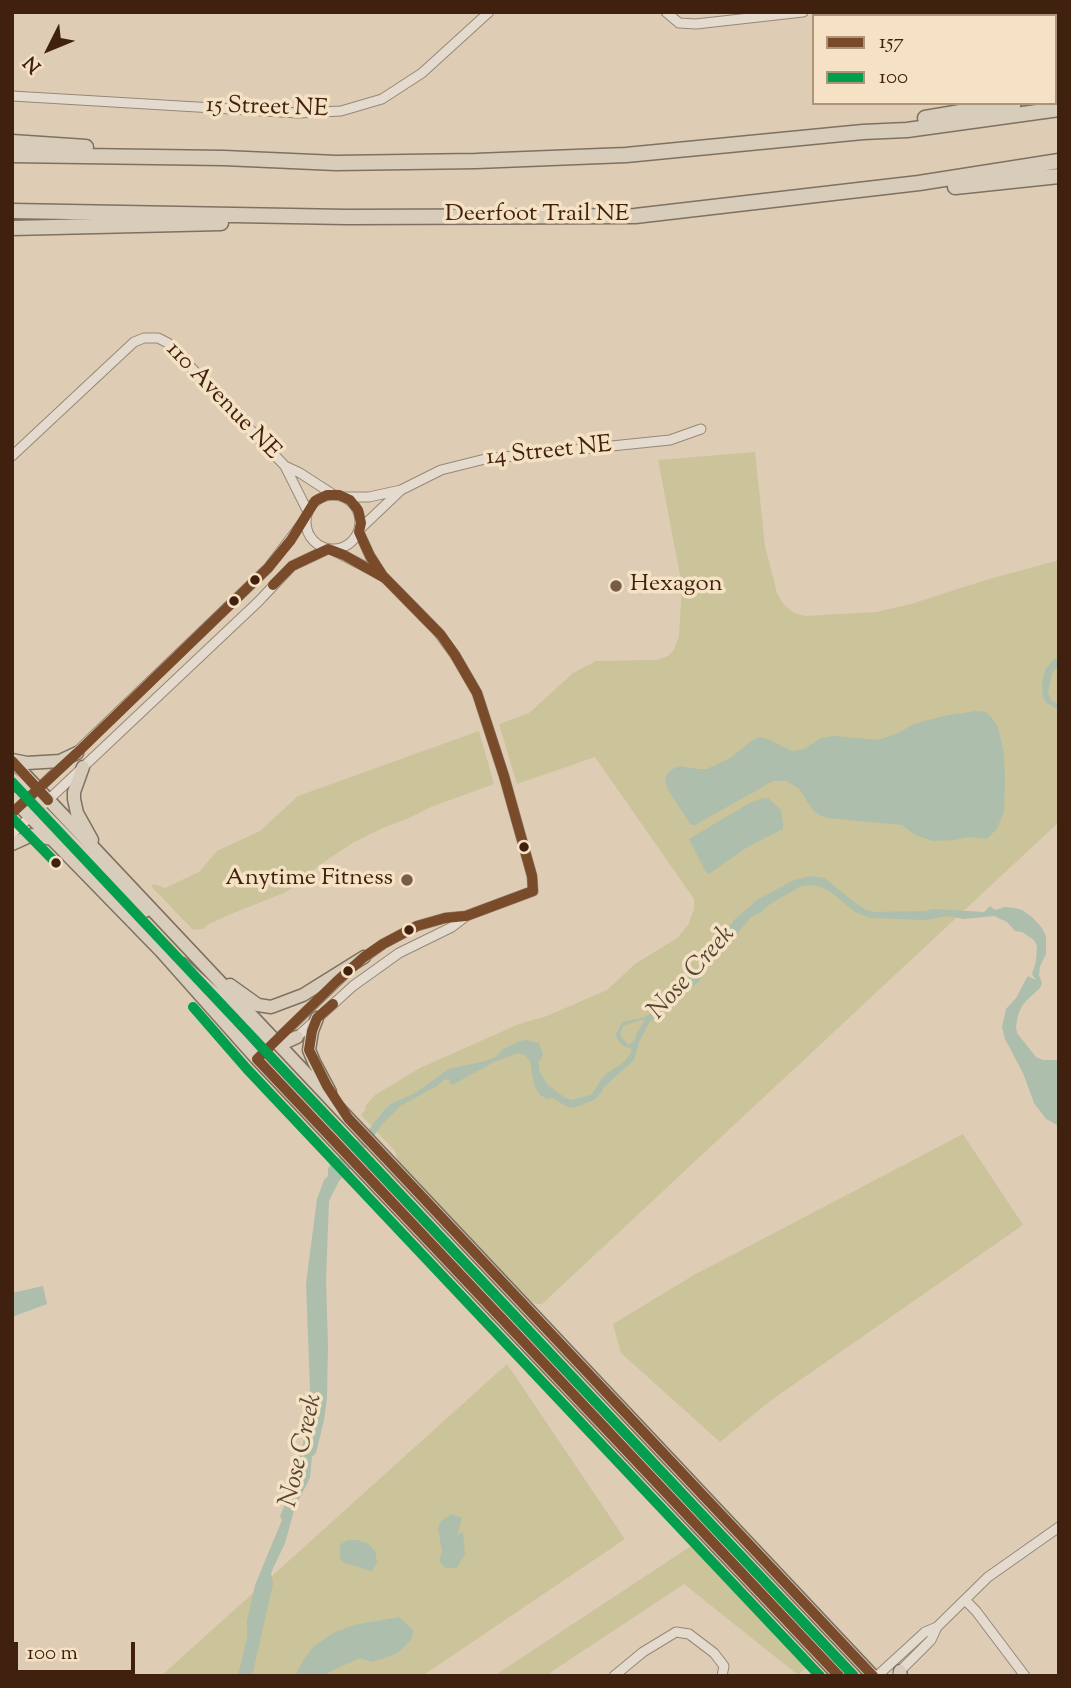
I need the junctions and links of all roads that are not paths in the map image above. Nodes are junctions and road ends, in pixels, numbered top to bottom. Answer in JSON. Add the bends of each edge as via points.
{"nodes":[{"id":1,"x":489,"y":12,"type":"edge"},
{"id":2,"x":666,"y":12,"type":"edge"},
{"id":3,"x":803,"y":12,"type":"edge"},
{"id":4,"x":12,"y":96,"type":"edge"},
{"id":5,"x":1002,"y":105,"type":"edge"},
{"id":6,"x":1059,"y":109,"type":"edge"},
{"id":7,"x":863,"y":132,"type":"junction"},
{"id":8,"x":12,"y":142,"type":"edge"},
{"id":9,"x":12,"y":155,"type":"edge"},
{"id":10,"x":224,"y":158,"type":"junction"},
{"id":11,"x":1059,"y":161,"type":"edge"},
{"id":12,"x":1059,"y":176,"type":"edge"},
{"id":13,"x":919,"y":183,"type":"junction"},
{"id":14,"x":12,"y":211,"type":"edge"},
{"id":15,"x":346,"y":217,"type":"junction"},
{"id":16,"x":12,"y":228,"type":"edge"},
{"id":17,"x":701,"y":429,"type":"dead end"},
{"id":18,"x":12,"y":456,"type":"edge"},
{"id":19,"x":285,"y":466,"type":"junction"},
{"id":20,"x":401,"y":490,"type":"junction"},
{"id":21,"x":334,"y":495,"type":"junction"},
{"id":22,"x":345,"y":497,"type":"junction"},
{"id":23,"x":307,"y":515,"type":"junction"},
{"id":24,"x":359,"y":530,"type":"junction"},
{"id":25,"x":329,"y":549,"type":"junction"},
{"id":26,"x":383,"y":576,"type":"junction"},
{"id":27,"x":232,"y":604,"type":"junction"},
{"id":28,"x":227,"y":632,"type":"junction"},
{"id":29,"x":78,"y":753,"type":"junction"},
{"id":30,"x":12,"y":761,"type":"edge"},
{"id":31,"x":83,"y":767,"type":"junction"},
{"id":32,"x":12,"y":779,"type":"edge"},
{"id":33,"x":35,"y":793,"type":"junction"},
{"id":34,"x":15,"y":806,"type":"edge"},
{"id":35,"x":39,"y":809,"type":"junction"},
{"id":36,"x":12,"y":834,"type":"edge"},
{"id":37,"x":53,"y":840,"type":"junction"},
{"id":38,"x":12,"y":844,"type":"edge"},
{"id":39,"x":103,"y":858,"type":"junction"},
{"id":40,"x":466,"y":916,"type":"junction"},
{"id":41,"x":174,"y":933,"type":"junction"},
{"id":42,"x":161,"y":951,"type":"junction"},
{"id":43,"x":364,"y":957,"type":"junction"},
{"id":44,"x":210,"y":972,"type":"junction"},
{"id":45,"x":317,"y":1018,"type":"junction"},
{"id":46,"x":297,"y":1037,"type":"joint"},
{"id":47,"x":275,"y":1041,"type":"junction"},
{"id":48,"x":257,"y":1059,"type":"junction"},
{"id":49,"x":348,"y":1118,"type":"junction"},
{"id":50,"x":1059,"y":1527,"type":"edge"},
{"id":51,"x":965,"y":1600,"type":"junction"},
{"id":52,"x":937,"y":1627,"type":"junction"},
{"id":53,"x":820,"y":1656,"type":"junction"},
{"id":54,"x":899,"y":1674,"type":"edge"},
{"id":55,"x":614,"y":1676,"type":"edge"},
{"id":56,"x":722,"y":1676,"type":"edge"},
{"id":57,"x":830,"y":1676,"type":"edge"},
{"id":58,"x":839,"y":1676,"type":"edge"},
{"id":59,"x":875,"y":1676,"type":"edge"},
{"id":60,"x":1026,"y":1676,"type":"edge"}],
"edges":[{"from":1,"to":4,"type":"street","name":"15 Street NE","via":[[412,80],[382,99],[341,111],[298,113]]},
{"from":2,"to":3,"type":"street","via":[[679,23],[696,24]]},
{"from":5,"to":7,"type":"highway"},
{"from":6,"to":7,"type":"highway"},
{"from":7,"to":10,"type":"highway","via":[[626,155],[336,163]]},
{"from":8,"to":10,"type":"highway"},
{"from":9,"to":10,"type":"highway"},
{"from":11,"to":13,"type":"highway","name":"Deerfoot Trail NE"},
{"from":12,"to":13,"type":"highway","via":[[946,188]]},
{"from":13,"to":15,"type":"highway","name":"Deerfoot Trail NE","via":[[635,216]]},
{"from":14,"to":15,"type":"highway","name":"Deerfoot Trail NE"},
{"from":15,"to":16,"type":"highway"},
{"from":17,"to":20,"type":"street","name":"14 Street NE","via":[[670,440],[485,459],[441,470]]},
{"from":18,"to":19,"type":"street","name":"110 Avenue NE","via":[[134,342],[158,338],[168,343]]},
{"from":19,"to":21,"type":"street","name":"110 Avenue NE"},
{"from":19,"to":23,"type":"street","name":"110 Avenue NE"},
{"from":20,"to":22,"type":"street","name":"14 Street NE"},
{"from":20,"to":24,"type":"street","name":"14 Street NE"},
{"from":21,"to":22,"type":"street"},
{"from":21,"to":23,"type":"street","via":[[321,498]]},
{"from":22,"to":24,"type":"street","via":[[358,510]]},
{"from":23,"to":25,"type":"street","via":[[313,541]]},
{"from":23,"to":27,"type":"street","via":[[268,568]]},
{"from":24,"to":25,"type":"street","via":[[348,545]]},
{"from":24,"to":26,"type":"street"},
{"from":25,"to":26,"type":"street"},
{"from":25,"to":28,"type":"street","via":[[292,566]]},
{"from":26,"to":40,"type":"street","via":[[441,635],[477,693],[532,876],[533,891]]},
{"from":27,"to":28,"type":"street","via":[[226,616]]},
{"from":27,"to":29,"type":"street"},
{"from":28,"to":31,"type":"street"},
{"from":29,"to":30,"type":"main road","via":[[60,761]]},
{"from":29,"to":33,"type":"street"},
{"from":30,"to":33,"type":"main road"},
{"from":31,"to":35,"type":"street"},
{"from":31,"to":39,"type":"main road","via":[[74,792],[77,813]]},
{"from":32,"to":33,"type":"main road"},
{"from":33,"to":34,"type":"street"},
{"from":33,"to":35,"type":"main road"},
{"from":34,"to":35,"type":"main road"},
{"from":35,"to":36,"type":"street"},
{"from":35,"to":37,"type":"main road"},
{"from":35,"to":39,"type":"main road"},
{"from":35,"to":41,"type":"main road","via":[[133,902]]},
{"from":37,"to":38,"type":"main road","via":[[32,835]]},
{"from":37,"to":42,"type":"main road"},
{"from":39,"to":41,"type":"main road"},
{"from":40,"to":43,"type":"street","via":[[417,926]]},
{"from":40,"to":45,"type":"street","via":[[399,953]]},
{"from":41,"to":44,"type":"main road"},
{"from":42,"to":47,"type":"main road","via":[[182,964],[262,1037]]},
{"from":42,"to":48,"type":"main road"},
{"from":43,"to":44,"type":"main road","via":[[303,995],[271,1007],[258,1005]]},
{"from":43,"to":47,"type":"street"},
{"from":44,"to":47,"type":"main road"},
{"from":45,"to":46,"type":"street"},
{"from":45,"to":49,"type":"main road","via":[[309,1049]]},
{"from":46,"to":47,"type":"main road"},
{"from":47,"to":48,"type":"street"},
{"from":47,"to":49,"type":"main road"},
{"from":48,"to":53,"type":"main road"},
{"from":49,"to":59,"type":"main road"},
{"from":50,"to":51,"type":"street","via":[[988,1577]]},
{"from":51,"to":52,"type":"street"},
{"from":51,"to":60,"type":"street"},
{"from":52,"to":54,"type":"street","via":[[931,1640]]},
{"from":52,"to":59,"type":"street","via":[[925,1632]]},
{"from":53,"to":57,"type":"main road"},
{"from":53,"to":58,"type":"main road"},
{"from":55,"to":56,"type":"street","via":[[643,1651],[676,1632],[689,1634],[714,1653],[724,1666]]}]}
